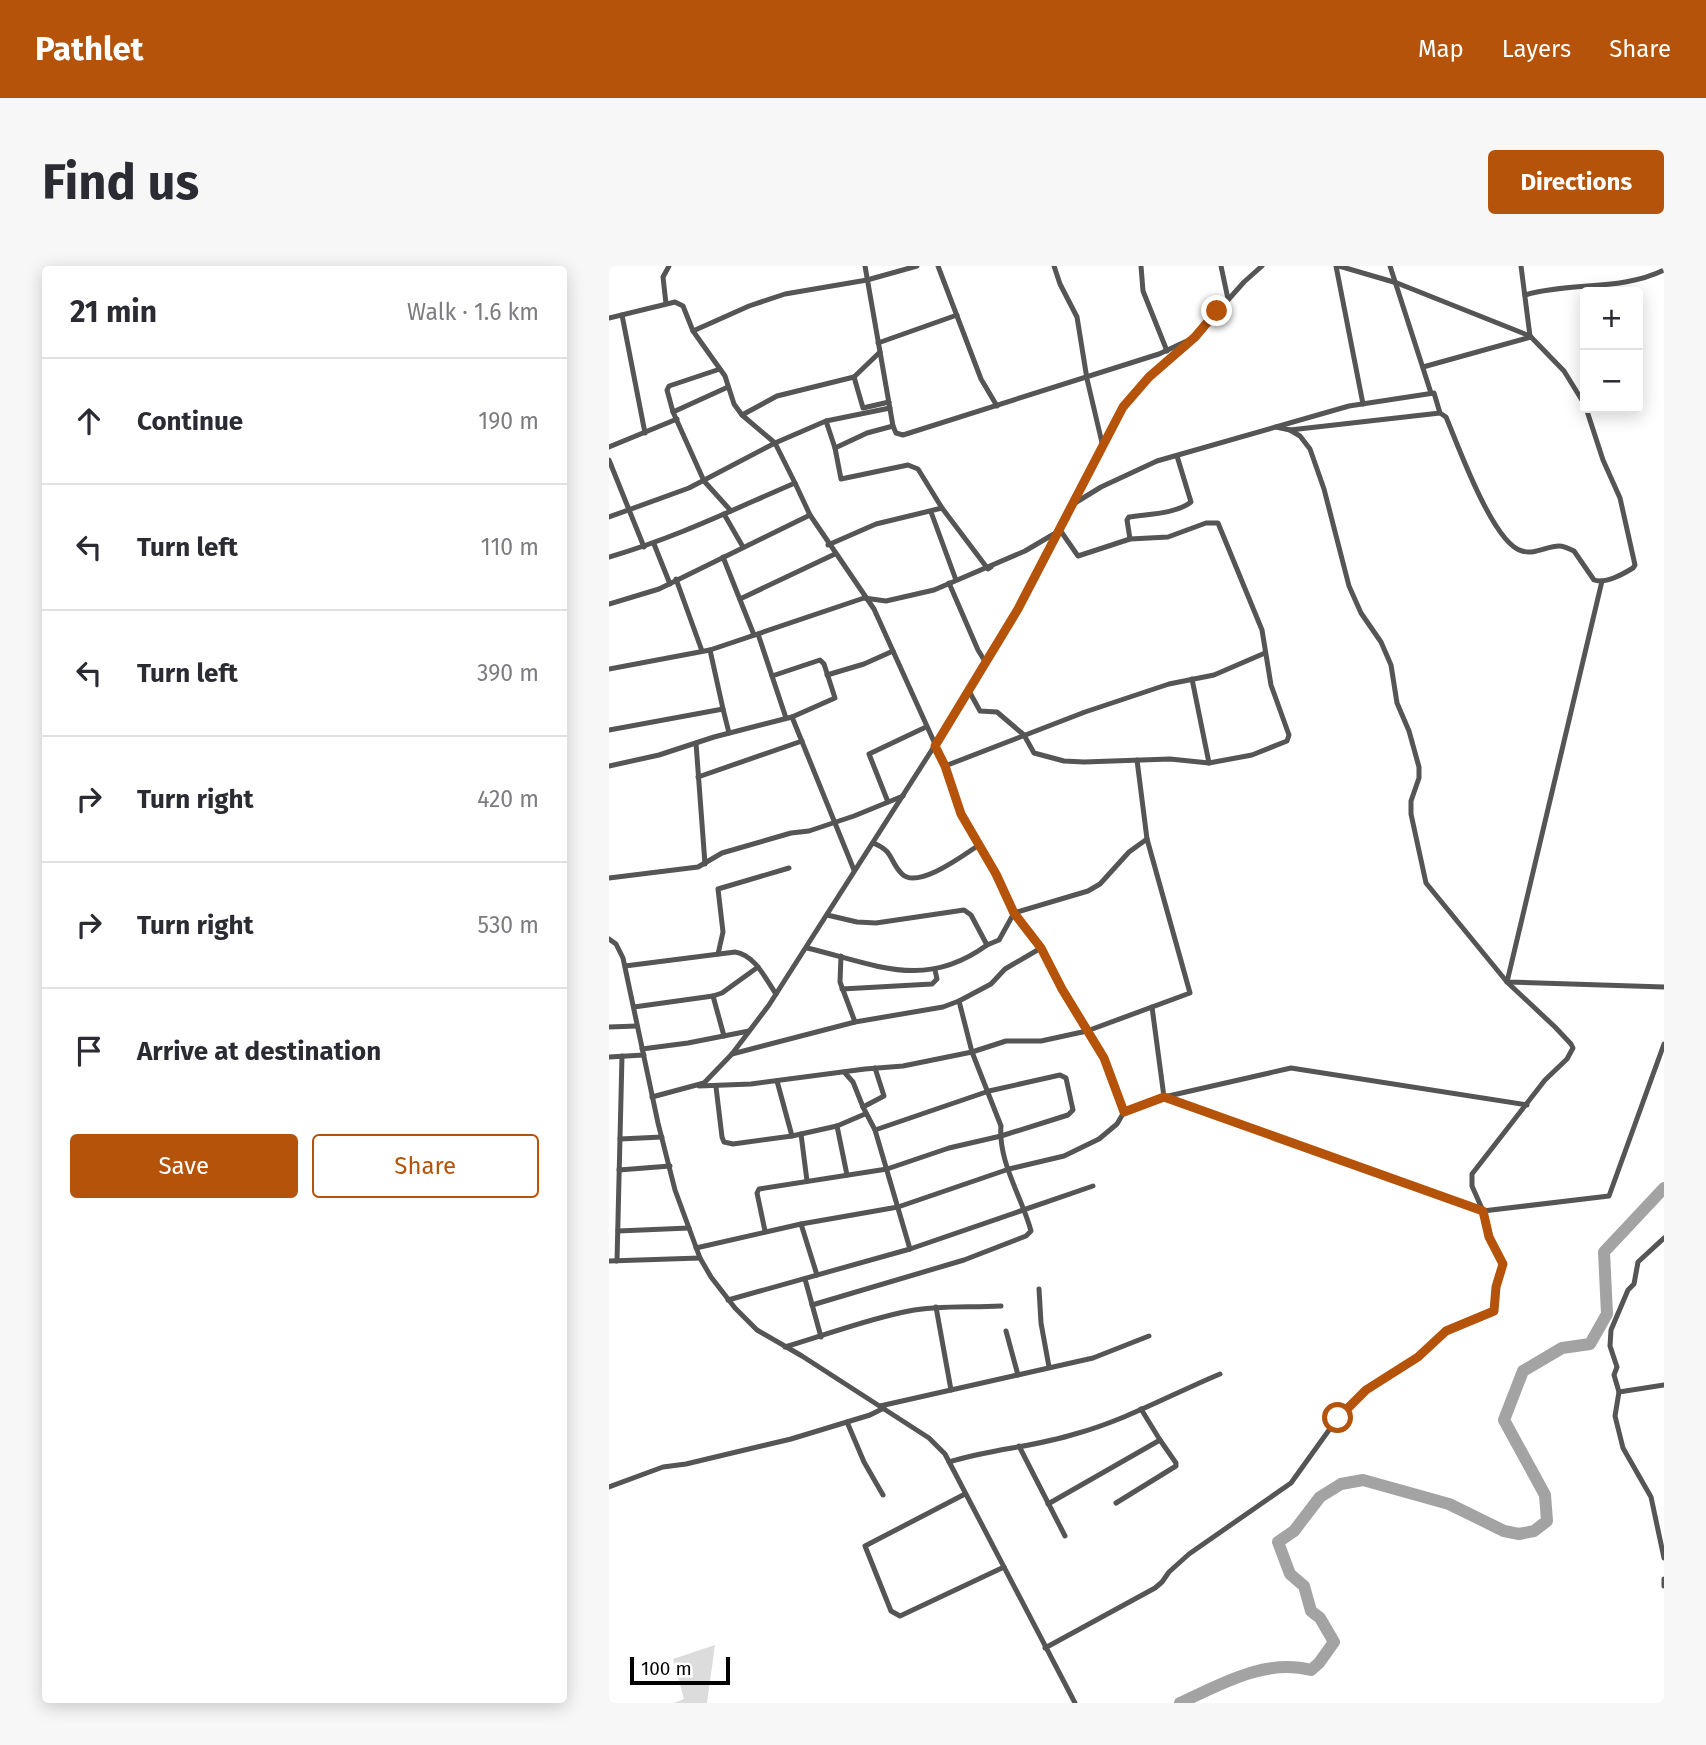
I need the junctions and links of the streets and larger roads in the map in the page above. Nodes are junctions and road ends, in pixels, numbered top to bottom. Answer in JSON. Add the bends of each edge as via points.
{"nodes":[{"id":1,"x":669,"y":266,"type":"edge"},
{"id":2,"x":865,"y":266,"type":"edge"},
{"id":3,"x":918,"y":266,"type":"edge"},
{"id":4,"x":938,"y":266,"type":"edge"},
{"id":5,"x":1054,"y":266,"type":"edge"},
{"id":6,"x":1140,"y":266,"type":"edge"},
{"id":7,"x":1221,"y":266,"type":"edge"},
{"id":8,"x":1262,"y":266,"type":"edge"},
{"id":9,"x":1338,"y":266,"type":"edge"},
{"id":10,"x":1390,"y":266,"type":"edge"},
{"id":11,"x":1521,"y":266,"type":"edge"},
{"id":12,"x":1664,"y":270,"type":"edge"},
{"id":13,"x":867,"y":280,"type":"junction"},
{"id":14,"x":1397,"y":283,"type":"junction"},
{"id":15,"x":1525,"y":295,"type":"junction"},
{"id":16,"x":1228,"y":299,"type":"junction"},
{"id":17,"x":666,"y":304,"type":"junction"},
{"id":18,"x":622,"y":315,"type":"junction"},
{"id":19,"x":957,"y":315,"type":"junction"},
{"id":20,"x":609,"y":318,"type":"edge"},
{"id":21,"x":693,"y":331,"type":"junction"},
{"id":22,"x":1531,"y":336,"type":"junction"},
{"id":23,"x":1195,"y":337,"type":"junction"},
{"id":24,"x":878,"y":343,"type":"junction"},
{"id":25,"x":1167,"y":351,"type":"junction"},
{"id":26,"x":880,"y":352,"type":"junction"},
{"id":27,"x":1423,"y":367,"type":"junction"},
{"id":28,"x":720,"y":369,"type":"junction"},
{"id":29,"x":854,"y":377,"type":"junction"},
{"id":30,"x":1087,"y":379,"type":"junction"},
{"id":31,"x":728,"y":387,"type":"junction"},
{"id":32,"x":1431,"y":393,"type":"junction"},
{"id":33,"x":1580,"y":396,"type":"edge"},
{"id":34,"x":1363,"y":404,"type":"junction"},
{"id":35,"x":890,"y":405,"type":"junction"},
{"id":36,"x":997,"y":406,"type":"junction"},
{"id":37,"x":673,"y":412,"type":"junction"},
{"id":38,"x":1440,"y":413,"type":"junction"},
{"id":39,"x":1588,"y":413,"type":"edge"},
{"id":40,"x":742,"y":415,"type":"junction"},
{"id":41,"x":677,"y":419,"type":"junction"},
{"id":42,"x":826,"y":421,"type":"junction"},
{"id":43,"x":893,"y":426,"type":"junction"},
{"id":44,"x":1272,"y":427,"type":"junction"},
{"id":45,"x":1290,"y":430,"type":"junction"},
{"id":46,"x":645,"y":433,"type":"junction"},
{"id":47,"x":775,"y":443,"type":"junction"},
{"id":48,"x":609,"y":447,"type":"edge"},
{"id":49,"x":1103,"y":447,"type":"junction"},
{"id":50,"x":835,"y":448,"type":"junction"},
{"id":51,"x":1177,"y":456,"type":"junction"},
{"id":52,"x":609,"y":460,"type":"edge"},
{"id":53,"x":705,"y":481,"type":"junction"},
{"id":54,"x":795,"y":483,"type":"junction"},
{"id":55,"x":1075,"y":503,"type":"junction"},
{"id":56,"x":942,"y":508,"type":"junction"},
{"id":57,"x":731,"y":511,"type":"junction"},
{"id":58,"x":629,"y":512,"type":"junction"},
{"id":59,"x":932,"y":512,"type":"junction"},
{"id":60,"x":724,"y":514,"type":"junction"},
{"id":61,"x":810,"y":515,"type":"junction"},
{"id":62,"x":609,"y":517,"type":"edge"},
{"id":63,"x":1060,"y":530,"type":"junction"},
{"id":64,"x":1130,"y":539,"type":"junction"},
{"id":65,"x":654,"y":544,"type":"junction"},
{"id":66,"x":828,"y":545,"type":"junction"},
{"id":67,"x":644,"y":547,"type":"junction"},
{"id":68,"x":743,"y":547,"type":"junction"},
{"id":69,"x":835,"y":554,"type":"junction"},
{"id":70,"x":609,"y":557,"type":"edge"},
{"id":71,"x":723,"y":557,"type":"junction"},
{"id":72,"x":988,"y":569,"type":"junction"},
{"id":73,"x":676,"y":579,"type":"junction"},
{"id":74,"x":1602,"y":581,"type":"junction"},
{"id":75,"x":953,"y":582,"type":"junction"},
{"id":76,"x":670,"y":584,"type":"junction"},
{"id":77,"x":740,"y":598,"type":"junction"},
{"id":78,"x":864,"y":598,"type":"junction"},
{"id":79,"x":609,"y":604,"type":"edge"},
{"id":80,"x":756,"y":634,"type":"junction"},
{"id":81,"x":710,"y":650,"type":"junction"},
{"id":82,"x":893,"y":651,"type":"junction"},
{"id":83,"x":702,"y":652,"type":"junction"},
{"id":84,"x":1265,"y":653,"type":"junction"},
{"id":85,"x":986,"y":663,"type":"junction"},
{"id":86,"x":609,"y":669,"type":"edge"},
{"id":87,"x":772,"y":676,"type":"junction"},
{"id":88,"x":827,"y":676,"type":"junction"},
{"id":89,"x":1192,"y":679,"type":"junction"},
{"id":90,"x":969,"y":691,"type":"junction"},
{"id":91,"x":723,"y":709,"type":"junction"},
{"id":92,"x":789,"y":718,"type":"junction"},
{"id":93,"x":926,"y":727,"type":"junction"},
{"id":94,"x":609,"y":730,"type":"edge"},
{"id":95,"x":729,"y":733,"type":"junction"},
{"id":96,"x":1024,"y":735,"type":"junction"},
{"id":97,"x":802,"y":741,"type":"junction"},
{"id":98,"x":696,"y":743,"type":"junction"},
{"id":99,"x":935,"y":746,"type":"junction"},
{"id":100,"x":1137,"y":760,"type":"junction"},
{"id":101,"x":1209,"y":763,"type":"junction"},
{"id":102,"x":609,"y":766,"type":"edge"},
{"id":103,"x":945,"y":766,"type":"junction"},
{"id":104,"x":698,"y":777,"type":"junction"},
{"id":105,"x":904,"y":796,"type":"junction"},
{"id":106,"x":888,"y":802,"type":"junction"},
{"id":107,"x":835,"y":823,"type":"junction"},
{"id":108,"x":1147,"y":839,"type":"junction"},
{"id":109,"x":873,"y":843,"type":"junction"},
{"id":110,"x":979,"y":845,"type":"junction"},
{"id":111,"x":705,"y":864,"type":"junction"},
{"id":112,"x":789,"y":868,"type":"dead end"},
{"id":113,"x":854,"y":870,"type":"junction"},
{"id":114,"x":609,"y":878,"type":"edge"},
{"id":115,"x":1014,"y":913,"type":"junction"},
{"id":116,"x":827,"y":915,"type":"junction"},
{"id":117,"x":609,"y":939,"type":"edge"},
{"id":118,"x":987,"y":945,"type":"junction"},
{"id":119,"x":807,"y":948,"type":"junction"},
{"id":120,"x":1041,"y":948,"type":"junction"},
{"id":121,"x":718,"y":954,"type":"junction"},
{"id":122,"x":841,"y":956,"type":"junction"},
{"id":123,"x":625,"y":966,"type":"junction"},
{"id":124,"x":758,"y":968,"type":"junction"},
{"id":125,"x":935,"y":970,"type":"junction"},
{"id":126,"x":1507,"y":982,"type":"junction"},
{"id":127,"x":1664,"y":987,"type":"edge"},
{"id":128,"x":842,"y":989,"type":"junction"},
{"id":129,"x":776,"y":994,"type":"junction"},
{"id":130,"x":713,"y":996,"type":"junction"},
{"id":131,"x":960,"y":1001,"type":"junction"},
{"id":132,"x":634,"y":1007,"type":"junction"},
{"id":133,"x":1152,"y":1007,"type":"junction"},
{"id":134,"x":855,"y":1022,"type":"junction"},
{"id":135,"x":637,"y":1026,"type":"junction"},
{"id":136,"x":609,"y":1027,"type":"edge"},
{"id":137,"x":749,"y":1031,"type":"junction"},
{"id":138,"x":1087,"y":1031,"type":"junction"},
{"id":139,"x":724,"y":1036,"type":"junction"},
{"id":140,"x":1664,"y":1044,"type":"edge"},
{"id":141,"x":643,"y":1052,"type":"junction"},
{"id":142,"x":972,"y":1052,"type":"junction"},
{"id":143,"x":732,"y":1054,"type":"junction"},
{"id":144,"x":622,"y":1056,"type":"junction"},
{"id":145,"x":609,"y":1057,"type":"edge"},
{"id":146,"x":875,"y":1068,"type":"junction"},
{"id":147,"x":845,"y":1073,"type":"junction"},
{"id":148,"x":777,"y":1081,"type":"junction"},
{"id":149,"x":696,"y":1086,"type":"junction"},
{"id":150,"x":716,"y":1087,"type":"junction"},
{"id":151,"x":989,"y":1091,"type":"junction"},
{"id":152,"x":653,"y":1097,"type":"junction"},
{"id":153,"x":1164,"y":1097,"type":"junction"},
{"id":154,"x":1527,"y":1105,"type":"junction"},
{"id":155,"x":863,"y":1107,"type":"junction"},
{"id":156,"x":1124,"y":1112,"type":"junction"},
{"id":157,"x":865,"y":1114,"type":"junction"},
{"id":158,"x":837,"y":1126,"type":"junction"},
{"id":159,"x":875,"y":1130,"type":"junction"},
{"id":160,"x":801,"y":1134,"type":"junction"},
{"id":161,"x":792,"y":1136,"type":"junction"},
{"id":162,"x":1001,"y":1136,"type":"junction"},
{"id":163,"x":662,"y":1137,"type":"junction"},
{"id":164,"x":620,"y":1139,"type":"junction"},
{"id":165,"x":670,"y":1166,"type":"junction"},
{"id":166,"x":887,"y":1169,"type":"junction"},
{"id":167,"x":1009,"y":1169,"type":"junction"},
{"id":168,"x":619,"y":1170,"type":"junction"},
{"id":169,"x":847,"y":1175,"type":"junction"},
{"id":170,"x":807,"y":1181,"type":"junction"},
{"id":171,"x":609,"y":1182,"type":"edge"},
{"id":172,"x":619,"y":1182,"type":"junction"},
{"id":173,"x":1093,"y":1186,"type":"dead end"},
{"id":174,"x":898,"y":1207,"type":"junction"},
{"id":175,"x":1023,"y":1208,"type":"junction"},
{"id":176,"x":1483,"y":1211,"type":"junction"},
{"id":177,"x":801,"y":1224,"type":"junction"},
{"id":178,"x":689,"y":1228,"type":"junction"},
{"id":179,"x":618,"y":1231,"type":"junction"},
{"id":180,"x":765,"y":1231,"type":"junction"},
{"id":181,"x":1664,"y":1238,"type":"edge"},
{"id":182,"x":696,"y":1248,"type":"junction"},
{"id":183,"x":910,"y":1249,"type":"junction"},
{"id":184,"x":700,"y":1258,"type":"junction"},
{"id":185,"x":609,"y":1261,"type":"edge"},
{"id":186,"x":617,"y":1261,"type":"junction"},
{"id":187,"x":817,"y":1275,"type":"junction"},
{"id":188,"x":805,"y":1279,"type":"junction"},
{"id":189,"x":1039,"y":1289,"type":"dead end"},
{"id":190,"x":728,"y":1300,"type":"junction"},
{"id":191,"x":813,"y":1305,"type":"junction"},
{"id":192,"x":1001,"y":1306,"type":"dead end"},
{"id":193,"x":936,"y":1307,"type":"junction"},
{"id":194,"x":1006,"y":1331,"type":"dead end"},
{"id":195,"x":1149,"y":1336,"type":"dead end"},
{"id":196,"x":821,"y":1337,"type":"junction"},
{"id":197,"x":785,"y":1347,"type":"junction"},
{"id":198,"x":1049,"y":1367,"type":"junction"},
{"id":199,"x":1220,"y":1374,"type":"dead end"},
{"id":200,"x":1018,"y":1375,"type":"junction"},
{"id":201,"x":1664,"y":1385,"type":"edge"},
{"id":202,"x":951,"y":1390,"type":"junction"},
{"id":203,"x":1619,"y":1392,"type":"junction"},
{"id":204,"x":882,"y":1407,"type":"junction"},
{"id":205,"x":1141,"y":1409,"type":"junction"},
{"id":206,"x":847,"y":1422,"type":"junction"},
{"id":207,"x":1160,"y":1440,"type":"junction"},
{"id":208,"x":1019,"y":1446,"type":"junction"},
{"id":209,"x":949,"y":1462,"type":"junction"},
{"id":210,"x":609,"y":1487,"type":"edge"},
{"id":211,"x":965,"y":1494,"type":"junction"},
{"id":212,"x":883,"y":1495,"type":"dead end"},
{"id":213,"x":1116,"y":1503,"type":"dead end"},
{"id":214,"x":1048,"y":1504,"type":"junction"},
{"id":215,"x":1065,"y":1536,"type":"dead end"},
{"id":216,"x":1664,"y":1558,"type":"edge"},
{"id":217,"x":1004,"y":1567,"type":"junction"},
{"id":218,"x":1664,"y":1579,"type":"edge"},
{"id":219,"x":1664,"y":1586,"type":"edge"},
{"id":220,"x":1045,"y":1648,"type":"junction"},
{"id":221,"x":1075,"y":1703,"type":"edge"}],
"edges":[{"from":1,"to":17,"type":"street","via":[[663,277]]},
{"from":2,"to":13,"type":"street"},
{"from":3,"to":13,"type":"street"},
{"from":4,"to":19,"type":"street"},
{"from":5,"to":30,"type":"street","via":[[1077,317]]},
{"from":6,"to":25,"type":"street","via":[[1143,291]]},
{"from":7,"to":16,"type":"street"},
{"from":8,"to":16,"type":"street"},
{"from":9,"to":14,"type":"street"},
{"from":9,"to":34,"type":"street"},
{"from":10,"to":14,"type":"street"},
{"from":11,"to":15,"type":"street"},
{"from":12,"to":15,"type":"street","via":[[1625,281]]},
{"from":13,"to":21,"type":"street","via":[[785,294]]},
{"from":13,"to":24,"type":"street"},
{"from":14,"to":22,"type":"street"},
{"from":14,"to":27,"type":"street"},
{"from":15,"to":22,"type":"street"},
{"from":16,"to":23,"type":"street"},
{"from":17,"to":18,"type":"street"},
{"from":17,"to":21,"type":"street","via":[[683,306]]},
{"from":18,"to":20,"type":"street"},
{"from":18,"to":46,"type":"street"},
{"from":19,"to":24,"type":"street"},
{"from":19,"to":36,"type":"street","via":[[981,379]]},
{"from":21,"to":28,"type":"street"},
{"from":22,"to":27,"type":"street"},
{"from":22,"to":33,"type":"street","via":[[1564,371]]},
{"from":23,"to":25,"type":"street"},
{"from":23,"to":49,"type":"street","via":[[1133,394]]},
{"from":24,"to":26,"type":"street"},
{"from":25,"to":30,"type":"street"},
{"from":26,"to":29,"type":"street"},
{"from":26,"to":35,"type":"street"},
{"from":27,"to":32,"type":"street"},
{"from":28,"to":31,"type":"street"},
{"from":28,"to":37,"type":"street","via":[[669,386]]},
{"from":29,"to":35,"type":"street","via":[[863,408]]},
{"from":29,"to":40,"type":"street","via":[[777,396]]},
{"from":30,"to":36,"type":"street"},
{"from":30,"to":49,"type":"street"},
{"from":31,"to":37,"type":"street"},
{"from":31,"to":40,"type":"street"},
{"from":32,"to":34,"type":"street"},
{"from":32,"to":38,"type":"street","via":[[1436,394]]},
{"from":34,"to":44,"type":"street"},
{"from":35,"to":42,"type":"street"},
{"from":35,"to":43,"type":"street"},
{"from":36,"to":43,"type":"street","via":[[903,435]]},
{"from":37,"to":41,"type":"street"},
{"from":38,"to":45,"type":"street"},
{"from":38,"to":74,"type":"street","via":[[1446,417],[1499,532],[1524,552],[1558,546],[1574,551],[1594,579]]},
{"from":39,"to":74,"type":"street","via":[[1620,498],[1635,565]]},
{"from":40,"to":47,"type":"street"},
{"from":41,"to":46,"type":"street"},
{"from":41,"to":53,"type":"street"},
{"from":42,"to":47,"type":"street"},
{"from":42,"to":50,"type":"street"},
{"from":43,"to":50,"type":"street"},
{"from":44,"to":45,"type":"street"},
{"from":44,"to":51,"type":"street"},
{"from":45,"to":126,"type":"street","via":[[1310,449],[1349,586],[1391,665],[1397,704],[1419,767],[1411,814],[1426,883]]},
{"from":46,"to":48,"type":"street"},
{"from":47,"to":53,"type":"street"},
{"from":47,"to":54,"type":"street"},
{"from":49,"to":55,"type":"street"},
{"from":50,"to":56,"type":"street","via":[[841,479],[916,467]]},
{"from":51,"to":55,"type":"street","via":[[1157,461]]},
{"from":51,"to":64,"type":"street","via":[[1191,502],[1129,517]]},
{"from":52,"to":58,"type":"street"},
{"from":53,"to":57,"type":"street"},
{"from":53,"to":58,"type":"street"},
{"from":54,"to":57,"type":"street"},
{"from":54,"to":61,"type":"street"},
{"from":55,"to":63,"type":"street"},
{"from":56,"to":59,"type":"street"},
{"from":56,"to":72,"type":"street"},
{"from":57,"to":60,"type":"street"},
{"from":58,"to":62,"type":"street"},
{"from":58,"to":67,"type":"street"},
{"from":59,"to":66,"type":"street","via":[[876,524]]},
{"from":59,"to":75,"type":"street"},
{"from":60,"to":65,"type":"street"},
{"from":60,"to":68,"type":"street"},
{"from":61,"to":66,"type":"street"},
{"from":61,"to":68,"type":"street"},
{"from":63,"to":64,"type":"street","via":[[1078,556]]},
{"from":63,"to":72,"type":"street"},
{"from":63,"to":85,"type":"street"},
{"from":64,"to":84,"type":"street","via":[[1168,537],[1218,523],[1262,630]]},
{"from":65,"to":67,"type":"street"},
{"from":65,"to":76,"type":"street"},
{"from":66,"to":69,"type":"street"},
{"from":67,"to":70,"type":"street"},
{"from":68,"to":71,"type":"street"},
{"from":69,"to":77,"type":"street"},
{"from":69,"to":78,"type":"street"},
{"from":71,"to":73,"type":"street"},
{"from":71,"to":77,"type":"street"},
{"from":72,"to":75,"type":"street"},
{"from":73,"to":76,"type":"street"},
{"from":73,"to":83,"type":"street"},
{"from":74,"to":126,"type":"street"},
{"from":75,"to":78,"type":"street","via":[[902,599]]},
{"from":75,"to":85,"type":"street"},
{"from":76,"to":79,"type":"street"},
{"from":77,"to":80,"type":"street"},
{"from":78,"to":80,"type":"street"},
{"from":78,"to":82,"type":"street"},
{"from":80,"to":81,"type":"street"},
{"from":80,"to":87,"type":"street"},
{"from":81,"to":83,"type":"street"},
{"from":81,"to":91,"type":"street"},
{"from":82,"to":88,"type":"street"},
{"from":82,"to":93,"type":"street"},
{"from":83,"to":86,"type":"street"},
{"from":84,"to":89,"type":"street","via":[[1214,675]]},
{"from":84,"to":101,"type":"street","via":[[1289,738],[1252,755]]},
{"from":85,"to":90,"type":"street"},
{"from":87,"to":88,"type":"street","via":[[820,660]]},
{"from":87,"to":92,"type":"street"},
{"from":88,"to":92,"type":"street","via":[[835,698]]},
{"from":89,"to":96,"type":"street"},
{"from":89,"to":101,"type":"street"},
{"from":90,"to":96,"type":"street","via":[[980,711],[997,712]]},
{"from":90,"to":99,"type":"street"},
{"from":91,"to":94,"type":"street"},
{"from":91,"to":95,"type":"street"},
{"from":92,"to":95,"type":"street"},
{"from":92,"to":97,"type":"street"},
{"from":93,"to":99,"type":"street"},
{"from":93,"to":106,"type":"street","via":[[869,754]]},
{"from":95,"to":98,"type":"street"},
{"from":96,"to":100,"type":"street","via":[[1034,753],[1051,758]]},
{"from":96,"to":103,"type":"street"},
{"from":97,"to":104,"type":"street"},
{"from":97,"to":107,"type":"street"},
{"from":98,"to":102,"type":"street"},
{"from":98,"to":104,"type":"street"},
{"from":99,"to":103,"type":"street"},
{"from":99,"to":105,"type":"street"},
{"from":100,"to":101,"type":"street"},
{"from":100,"to":108,"type":"street"},
{"from":103,"to":110,"type":"street","via":[[961,814]]},
{"from":104,"to":111,"type":"street"},
{"from":105,"to":106,"type":"street"},
{"from":105,"to":109,"type":"street"},
{"from":106,"to":107,"type":"street"},
{"from":107,"to":111,"type":"street","via":[[722,853]]},
{"from":107,"to":113,"type":"street"},
{"from":108,"to":115,"type":"street","via":[[1088,891]]},
{"from":108,"to":133,"type":"street","via":[[1190,993]]},
{"from":109,"to":110,"type":"street","via":[[889,852],[909,878],[934,873]]},
{"from":109,"to":113,"type":"street"},
{"from":110,"to":115,"type":"street"},
{"from":111,"to":114,"type":"street"},
{"from":112,"to":121,"type":"street","via":[[718,889],[723,933]]},
{"from":113,"to":116,"type":"street"},
{"from":115,"to":118,"type":"street","via":[[999,940]]},
{"from":115,"to":120,"type":"street"},
{"from":116,"to":118,"type":"street","via":[[876,923],[964,910]]},
{"from":116,"to":119,"type":"street"},
{"from":117,"to":123,"type":"street","via":[[620,950]]},
{"from":118,"to":125,"type":"street","via":[[969,958]]},
{"from":119,"to":122,"type":"street"},
{"from":119,"to":129,"type":"street"},
{"from":120,"to":131,"type":"street"},
{"from":120,"to":138,"type":"street"},
{"from":121,"to":123,"type":"street"},
{"from":121,"to":124,"type":"street","via":[[744,953]]},
{"from":122,"to":125,"type":"street","via":[[900,970]]},
{"from":122,"to":128,"type":"street"},
{"from":123,"to":132,"type":"street"},
{"from":124,"to":129,"type":"street"},
{"from":124,"to":130,"type":"street"},
{"from":125,"to":128,"type":"street","via":[[937,979],[932,984]]},
{"from":126,"to":127,"type":"street"},
{"from":126,"to":154,"type":"street","via":[[1573,1048]]},
{"from":128,"to":134,"type":"street"},
{"from":129,"to":137,"type":"street"},
{"from":130,"to":132,"type":"street"},
{"from":130,"to":139,"type":"street"},
{"from":131,"to":134,"type":"street"},
{"from":131,"to":142,"type":"street"},
{"from":132,"to":135,"type":"street"},
{"from":133,"to":138,"type":"street"},
{"from":133,"to":153,"type":"street"},
{"from":134,"to":143,"type":"street"},
{"from":135,"to":136,"type":"street"},
{"from":135,"to":141,"type":"street"},
{"from":137,"to":139,"type":"street"},
{"from":137,"to":143,"type":"street"},
{"from":138,"to":142,"type":"street","via":[[1041,1041],[1006,1041]]},
{"from":138,"to":156,"type":"street","via":[[1104,1058]]},
{"from":139,"to":141,"type":"street"},
{"from":140,"to":176,"type":"street","via":[[1609,1196]]},
{"from":141,"to":144,"type":"street"},
{"from":141,"to":152,"type":"street"},
{"from":142,"to":146,"type":"street"},
{"from":142,"to":151,"type":"street"},
{"from":143,"to":149,"type":"street"},
{"from":144,"to":145,"type":"street"},
{"from":144,"to":164,"type":"street"},
{"from":146,"to":147,"type":"street"},
{"from":146,"to":155,"type":"street","via":[[884,1096]]},
{"from":147,"to":148,"type":"street"},
{"from":147,"to":155,"type":"street"},
{"from":148,"to":150,"type":"street"},
{"from":148,"to":161,"type":"street"},
{"from":149,"to":150,"type":"street"},
{"from":149,"to":152,"type":"street"},
{"from":150,"to":161,"type":"street","via":[[724,1142]]},
{"from":151,"to":159,"type":"street"},
{"from":151,"to":162,"type":"street"},
{"from":151,"to":162,"type":"street","via":[[1063,1075],[1073,1105],[1068,1115]]},
{"from":152,"to":163,"type":"street"},
{"from":153,"to":154,"type":"street","via":[[1291,1068]]},
{"from":153,"to":156,"type":"street"},
{"from":153,"to":176,"type":"street"},
{"from":154,"to":176,"type":"street","via":[[1472,1174]]},
{"from":155,"to":157,"type":"street"},
{"from":156,"to":167,"type":"street","via":[[1117,1125],[1099,1139],[1064,1156]]},
{"from":157,"to":158,"type":"street"},
{"from":157,"to":159,"type":"street"},
{"from":158,"to":160,"type":"street"},
{"from":158,"to":169,"type":"street"},
{"from":159,"to":166,"type":"street"},
{"from":160,"to":161,"type":"street"},
{"from":160,"to":170,"type":"street"},
{"from":162,"to":166,"type":"street"},
{"from":162,"to":167,"type":"street"},
{"from":163,"to":164,"type":"street"},
{"from":163,"to":165,"type":"street"},
{"from":164,"to":168,"type":"street"},
{"from":165,"to":168,"type":"street"},
{"from":165,"to":178,"type":"street"},
{"from":166,"to":169,"type":"street"},
{"from":166,"to":174,"type":"street"},
{"from":167,"to":174,"type":"street"},
{"from":167,"to":175,"type":"street"},
{"from":168,"to":172,"type":"street"},
{"from":169,"to":170,"type":"street"},
{"from":170,"to":180,"type":"street","via":[[757,1191]]},
{"from":171,"to":172,"type":"street"},
{"from":172,"to":179,"type":"street"},
{"from":173,"to":175,"type":"street"},
{"from":174,"to":177,"type":"street"},
{"from":174,"to":183,"type":"street"},
{"from":175,"to":183,"type":"street"},
{"from":175,"to":191,"type":"street","via":[[1031,1231],[1026,1236],[964,1260]]},
{"from":176,"to":220,"type":"street","via":[[1489,1237],[1503,1264],[1494,1311],[1446,1331],[1418,1357],[1366,1390],[1342,1412],[1291,1483],[1189,1554],[1163,1583]]},
{"from":177,"to":180,"type":"street"},
{"from":177,"to":187,"type":"street"},
{"from":178,"to":179,"type":"street"},
{"from":178,"to":182,"type":"street"},
{"from":179,"to":186,"type":"street"},
{"from":180,"to":182,"type":"street"},
{"from":181,"to":203,"type":"street","via":[[1638,1262],[1634,1284],[1611,1330]]},
{"from":182,"to":184,"type":"street"},
{"from":183,"to":187,"type":"street"},
{"from":184,"to":186,"type":"street"},
{"from":184,"to":190,"type":"street"},
{"from":185,"to":186,"type":"street"},
{"from":187,"to":188,"type":"street"},
{"from":188,"to":190,"type":"street"},
{"from":188,"to":191,"type":"street"},
{"from":189,"to":198,"type":"street"},
{"from":190,"to":197,"type":"street","via":[[757,1331]]},
{"from":191,"to":196,"type":"street"},
{"from":192,"to":193,"type":"street"},
{"from":193,"to":196,"type":"street","via":[[887,1316]]},
{"from":193,"to":202,"type":"street"},
{"from":194,"to":200,"type":"street"},
{"from":195,"to":198,"type":"street","via":[[1093,1358]]},
{"from":196,"to":197,"type":"street"},
{"from":197,"to":204,"type":"street"},
{"from":198,"to":200,"type":"street"},
{"from":199,"to":205,"type":"street"},
{"from":200,"to":202,"type":"street"},
{"from":201,"to":203,"type":"street"},
{"from":202,"to":204,"type":"street"},
{"from":203,"to":216,"type":"street","via":[[1615,1416],[1623,1448],[1651,1497]]},
{"from":204,"to":206,"type":"street"},
{"from":204,"to":209,"type":"street","via":[[938,1445]]},
{"from":205,"to":207,"type":"street"},
{"from":205,"to":208,"type":"street","via":[[1074,1435]]},
{"from":206,"to":210,"type":"street","via":[[663,1467]]},
{"from":206,"to":212,"type":"street"},
{"from":207,"to":213,"type":"street","via":[[1176,1466]]},
{"from":207,"to":214,"type":"street"},
{"from":208,"to":209,"type":"street"},
{"from":208,"to":214,"type":"street"},
{"from":209,"to":211,"type":"street"},
{"from":211,"to":217,"type":"street"},
{"from":211,"to":217,"type":"street","via":[[865,1546],[891,1611],[899,1616]]},
{"from":214,"to":215,"type":"street"},
{"from":217,"to":220,"type":"street"},
{"from":218,"to":219,"type":"street"},
{"from":220,"to":221,"type":"street"}]}
